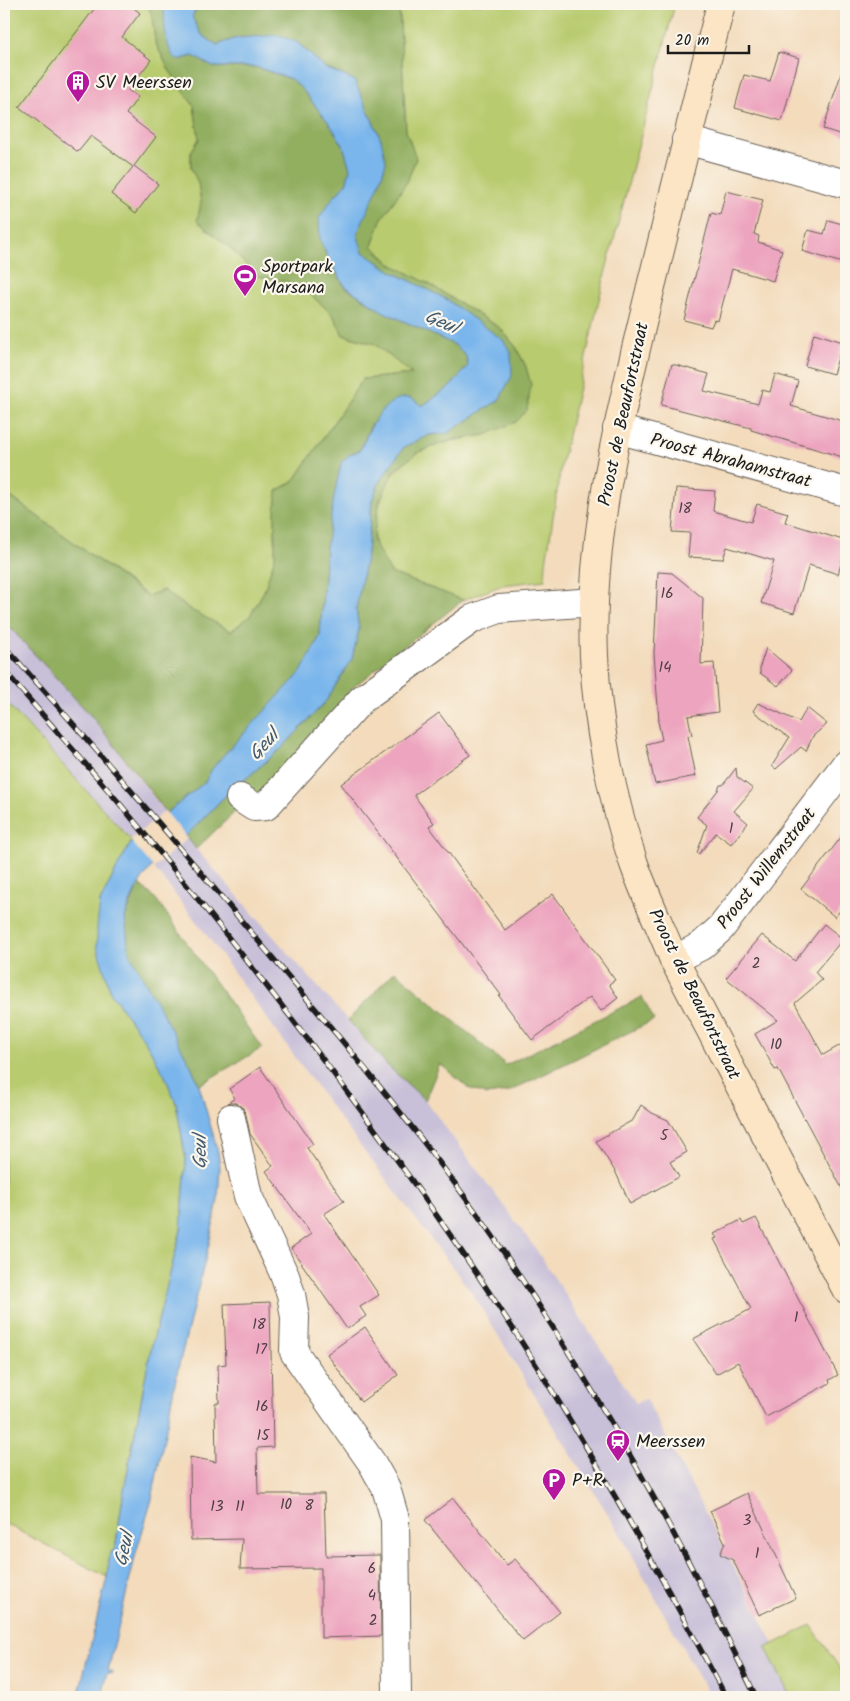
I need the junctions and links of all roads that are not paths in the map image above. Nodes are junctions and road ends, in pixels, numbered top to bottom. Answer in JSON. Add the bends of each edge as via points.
{"nodes":[{"id":1,"x":721,"y":4,"type":"edge"},
{"id":2,"x":686,"y":140,"type":"junction"},
{"id":3,"x":846,"y":184,"type":"edge"},
{"id":4,"x":616,"y":429,"type":"junction"},
{"id":5,"x":846,"y":492,"type":"edge"},
{"id":6,"x":594,"y":602,"type":"junction"},
{"id":7,"x":846,"y":764,"type":"edge"},
{"id":8,"x":240,"y":798,"type":"dead end"},
{"id":9,"x":674,"y":960,"type":"junction"},
{"id":10,"x":232,"y":1118,"type":"dead end"},
{"id":11,"x":846,"y":1289,"type":"edge"},
{"id":12,"x":397,"y":1697,"type":"edge"}],
"edges":[{"from":1,"to":2,"type":"street","name":"Proost de Beaufortstraat"},
{"from":2,"to":3,"type":"street"},
{"from":2,"to":4,"type":"street","name":"Proost de Beaufortstraat"},
{"from":4,"to":5,"type":"street","name":"Proost Abrahamstraat"},
{"from":4,"to":6,"type":"street","name":"Proost de Beaufortstraat","via":[[602,515]]},
{"from":6,"to":8,"type":"street","via":[[499,608],[472,619],[362,699],[266,806],[254,807]]},
{"from":6,"to":9,"type":"street","name":"Proost de Beaufortstraat","via":[[598,706],[608,763],[634,864]]},
{"from":7,"to":9,"type":"street","name":"Proost Willemstraat","via":[[721,928],[701,946]]},
{"from":9,"to":11,"type":"street","name":"Proost de Beaufortstraat"},
{"from":10,"to":12,"type":"street","via":[[248,1196],[292,1294],[294,1352],[372,1463],[386,1488],[395,1519]]}]}
